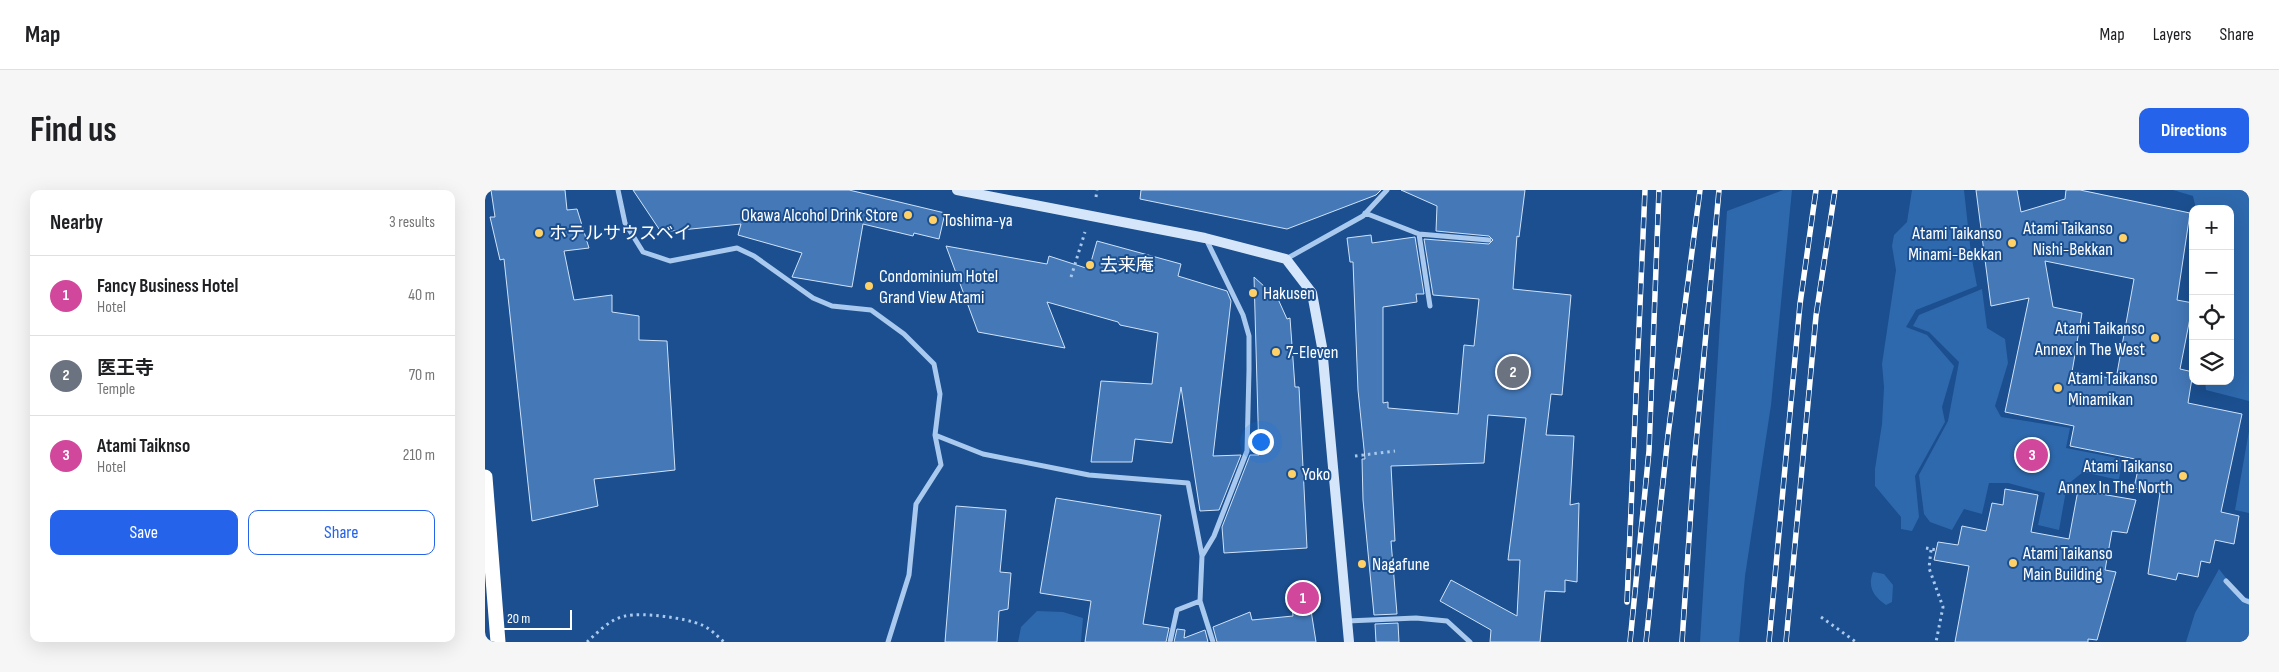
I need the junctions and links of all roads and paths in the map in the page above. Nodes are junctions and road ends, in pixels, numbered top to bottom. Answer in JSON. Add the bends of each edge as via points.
{"nodes":[{"id":1,"x":618,"y":190,"type":"edge"},
{"id":2,"x":957,"y":190,"type":"edge"},
{"id":3,"x":1097,"y":190,"type":"edge"},
{"id":4,"x":1387,"y":190,"type":"edge"},
{"id":5,"x":1096,"y":197,"type":"dead end"},
{"id":6,"x":1365,"y":213,"type":"junction"},
{"id":7,"x":1090,"y":217,"type":"junction"},
{"id":8,"x":1419,"y":234,"type":"junction"},
{"id":9,"x":1205,"y":238,"type":"junction"},
{"id":10,"x":1489,"y":240,"type":"dead end"},
{"id":11,"x":1286,"y":259,"type":"junction"},
{"id":12,"x":1071,"y":277,"type":"dead end"},
{"id":13,"x":1430,"y":306,"type":"dead end"},
{"id":14,"x":935,"y":435,"type":"junction"},
{"id":15,"x":1395,"y":452,"type":"dead end"},
{"id":16,"x":1355,"y":456,"type":"dead end"},
{"id":17,"x":485,"y":477,"type":"edge"},
{"id":18,"x":1926,"y":548,"type":"dead end"},
{"id":19,"x":1931,"y":550,"type":"junction"},
{"id":20,"x":1936,"y":550,"type":"dead end"},
{"id":21,"x":1202,"y":556,"type":"junction"},
{"id":22,"x":2226,"y":581,"type":"dead end"},
{"id":23,"x":1199,"y":600,"type":"junction"},
{"id":24,"x":2249,"y":602,"type":"edge"},
{"id":25,"x":1821,"y":617,"type":"dead end"},
{"id":26,"x":1347,"y":621,"type":"junction"},
{"id":27,"x":498,"y":642,"type":"edge"},
{"id":28,"x":587,"y":642,"type":"edge"},
{"id":29,"x":724,"y":642,"type":"edge"},
{"id":30,"x":889,"y":642,"type":"edge"},
{"id":31,"x":1170,"y":642,"type":"edge"},
{"id":32,"x":1213,"y":642,"type":"edge"},
{"id":33,"x":1349,"y":642,"type":"edge"},
{"id":34,"x":1470,"y":642,"type":"edge"},
{"id":35,"x":1856,"y":642,"type":"edge"},
{"id":36,"x":1936,"y":642,"type":"edge"}],
"edges":[{"from":1,"to":14,"type":"street","via":[[625,223],[643,252],[670,261],[737,248],[813,298],[832,306],[871,310],[905,334],[933,364],[940,394]]},
{"from":2,"to":7,"type":"street"},
{"from":3,"to":5,"type":"path"},
{"from":4,"to":6,"type":"street"},
{"from":6,"to":8,"type":"street"},
{"from":6,"to":11,"type":"street"},
{"from":7,"to":9,"type":"street"},
{"from":7,"to":12,"type":"path"},
{"from":8,"to":10,"type":"street"},
{"from":8,"to":13,"type":"street"},
{"from":9,"to":11,"type":"street"},
{"from":9,"to":21,"type":"street","via":[[1243,315],[1249,336],[1249,362],[1247,451]]},
{"from":11,"to":26,"type":"street","via":[[1312,293],[1323,347]]},
{"from":14,"to":21,"type":"street","via":[[983,454],[1089,475],[1187,483]]},
{"from":14,"to":30,"type":"street","via":[[941,464],[916,504],[909,574]]},
{"from":15,"to":16,"type":"path"},
{"from":17,"to":27,"type":"highway"},
{"from":18,"to":19,"type":"path"},
{"from":19,"to":20,"type":"path"},
{"from":19,"to":36,"type":"path","via":[[1929,568],[1943,607]]},
{"from":21,"to":23,"type":"street"},
{"from":22,"to":24,"type":"street"},
{"from":23,"to":31,"type":"street","via":[[1177,610]]},
{"from":23,"to":32,"type":"street"},
{"from":25,"to":35,"type":"path"},
{"from":26,"to":33,"type":"street"},
{"from":26,"to":34,"type":"street","via":[[1416,618],[1447,621]]},
{"from":28,"to":29,"type":"path","via":[[609,622],[625,616],[653,616],[701,624]]}]}
